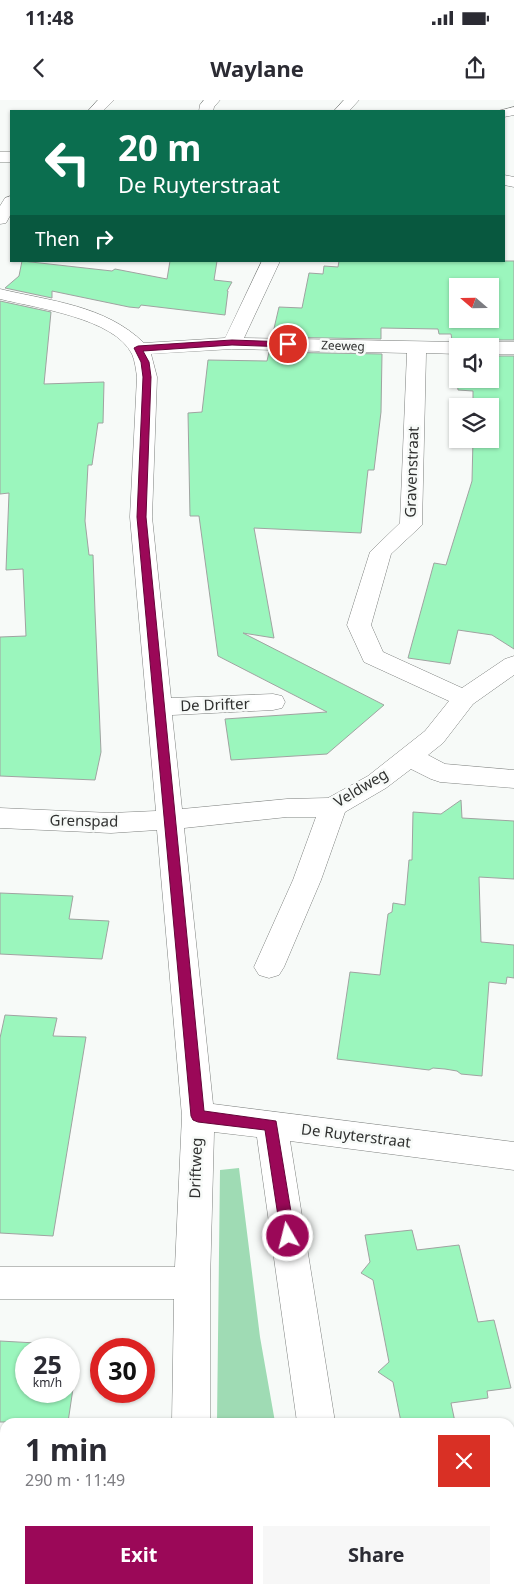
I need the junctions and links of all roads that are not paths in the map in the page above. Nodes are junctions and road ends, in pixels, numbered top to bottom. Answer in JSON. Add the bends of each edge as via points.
{"nodes":[{"id":1,"x":107,"y":100,"type":"edge"},
{"id":2,"x":213,"y":100,"type":"edge"},
{"id":3,"x":352,"y":100,"type":"edge"},
{"id":4,"x":508,"y":100,"type":"edge"},
{"id":5,"x":514,"y":106,"type":"edge"},
{"id":6,"x":96,"y":110,"type":"edge"},
{"id":7,"x":206,"y":110,"type":"edge"},
{"id":8,"x":342,"y":110,"type":"edge"},
{"id":9,"x":10,"y":203,"type":"edge"},
{"id":10,"x":0,"y":219,"type":"edge"},
{"id":11,"x":271,"y":262,"type":"edge"},
{"id":12,"x":0,"y":294,"type":"edge"},
{"id":13,"x":232,"y":343,"type":"junction"},
{"id":14,"x":138,"y":348,"type":"junction"},
{"id":15,"x":417,"y":348,"type":"junction"},
{"id":16,"x":449,"y":348,"type":"edge"},
{"id":17,"x":499,"y":348,"type":"edge"},
{"id":18,"x":514,"y":348,"type":"edge"},
{"id":19,"x":514,"y":664,"type":"edge"},
{"id":20,"x":464,"y":698,"type":"junction"},
{"id":21,"x":273,"y":702,"type":"dead end"},
{"id":22,"x":158,"y":707,"type":"junction"},
{"id":23,"x":409,"y":756,"type":"junction"},
{"id":24,"x":514,"y":779,"type":"edge"},
{"id":25,"x":333,"y":807,"type":"junction"},
{"id":26,"x":0,"y":818,"type":"edge"},
{"id":27,"x":168,"y":820,"type":"junction"},
{"id":28,"x":269,"y":967,"type":"dead end"},
{"id":29,"x":198,"y":1116,"type":"junction"},
{"id":30,"x":271,"y":1125,"type":"junction"},
{"id":31,"x":514,"y":1156,"type":"edge"},
{"id":32,"x":0,"y":1283,"type":"edge"},
{"id":33,"x":192,"y":1283,"type":"junction"},
{"id":34,"x":190,"y":1418,"type":"edge"},
{"id":35,"x":315,"y":1418,"type":"edge"}],
"edges":[{"from":1,"to":6,"type":"street"},
{"from":2,"to":7,"type":"street"},
{"from":3,"to":8,"type":"street"},
{"from":4,"to":5,"type":"street"},
{"from":9,"to":10,"type":"street"},
{"from":11,"to":13,"type":"street"},
{"from":12,"to":14,"type":"street","via":[[96,318],[114,326]]},
{"from":13,"to":14,"type":"street","name":"Zeeweg"},
{"from":13,"to":15,"type":"street","name":"Zeeweg"},
{"from":14,"to":22,"type":"street","name":"Driftweg","via":[[145,362],[147,377],[141,517]]},
{"from":15,"to":16,"type":"street","name":"Zeeweg"},
{"from":15,"to":20,"type":"street","name":"Gravenstraat","via":[[411,525],[381,552],[359,625],[373,657]]},
{"from":17,"to":18,"type":"street"},
{"from":19,"to":20,"type":"street","name":"Veldweg"},
{"from":20,"to":23,"type":"street","name":"Veldweg","via":[[434,737]]},
{"from":21,"to":22,"type":"street","name":"De Drifter"},
{"from":22,"to":27,"type":"street","name":"Driftweg"},
{"from":23,"to":24,"type":"street","via":[[440,773]]},
{"from":23,"to":25,"type":"street","name":"Veldweg","via":[[377,782]]},
{"from":25,"to":27,"type":"street","name":"Veldweg","via":[[287,808]]},
{"from":25,"to":28,"type":"street","via":[[307,880]]},
{"from":26,"to":27,"type":"street","name":"Grenspad","via":[[111,823]]},
{"from":27,"to":29,"type":"street","name":"Driftweg"},
{"from":29,"to":30,"type":"street","name":"De Ruyterstraat"},
{"from":29,"to":33,"type":"street","name":"Driftweg"},
{"from":30,"to":31,"type":"street","name":"De Ruyterstraat"},
{"from":30,"to":35,"type":"street"},
{"from":32,"to":33,"type":"street"},
{"from":33,"to":34,"type":"street","name":"Driftweg"}]}
